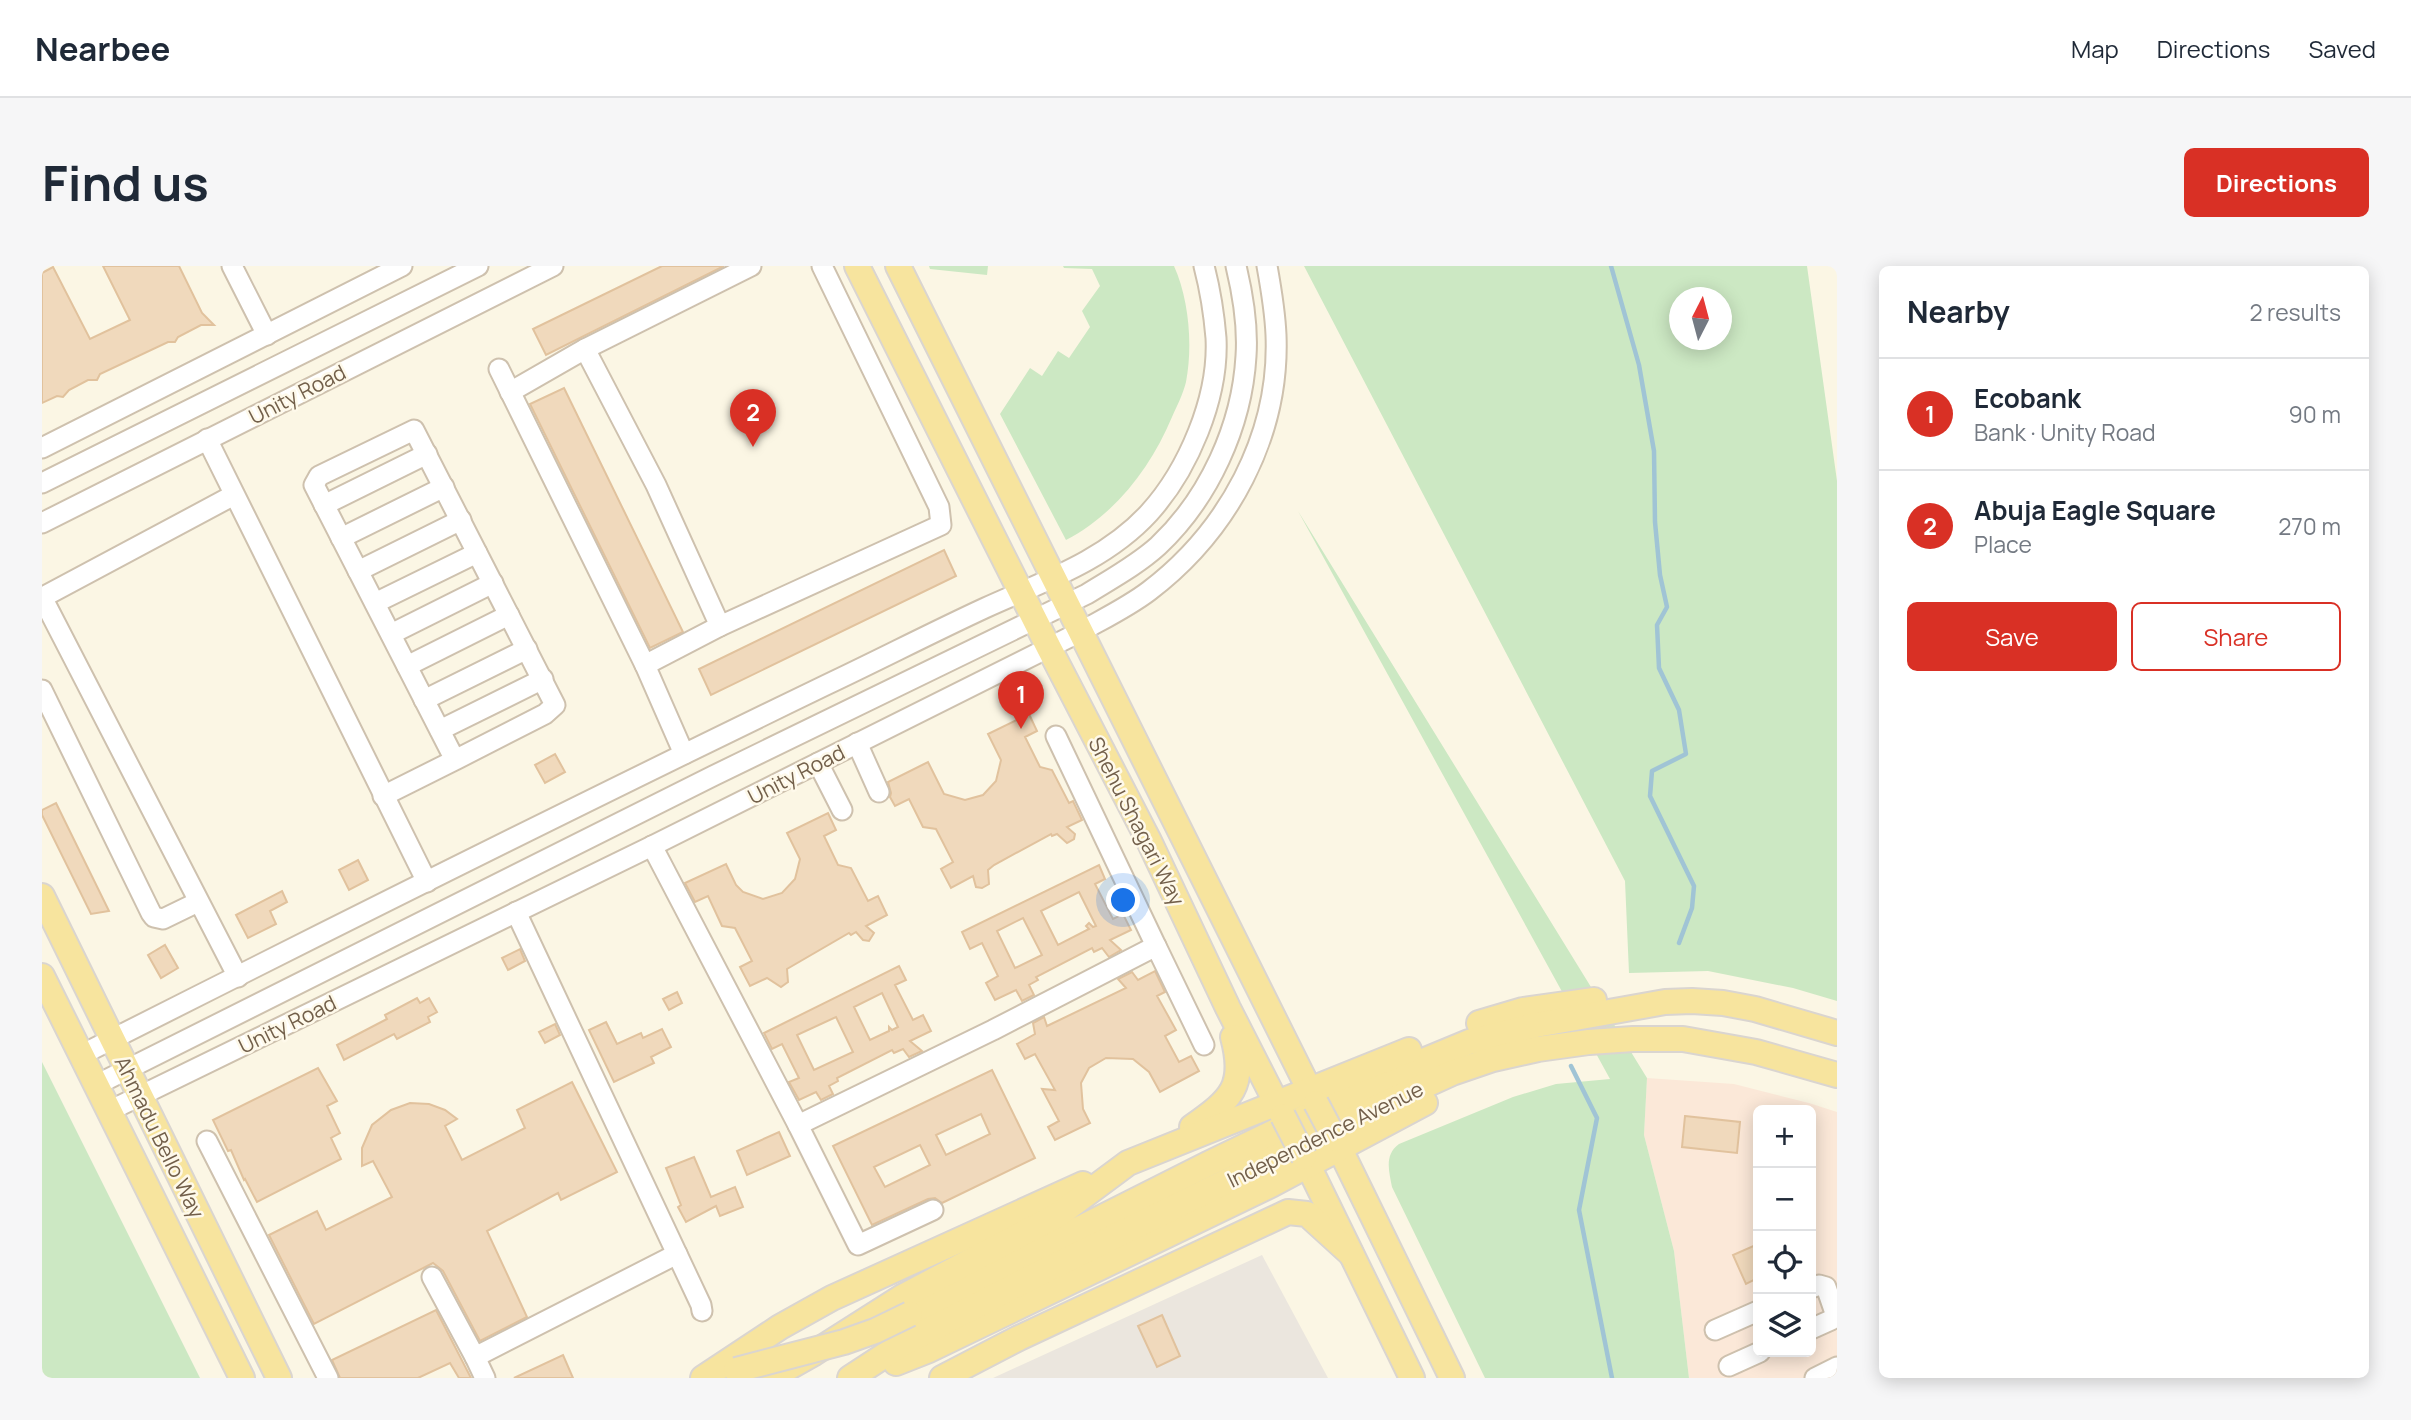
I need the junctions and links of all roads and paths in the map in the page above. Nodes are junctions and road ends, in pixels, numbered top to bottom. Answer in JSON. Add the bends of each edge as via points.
{"nodes":[{"id":1,"x":232,"y":266,"type":"edge"},
{"id":2,"x":402,"y":266,"type":"edge"},
{"id":3,"x":478,"y":266,"type":"edge"},
{"id":4,"x":553,"y":266,"type":"edge"},
{"id":5,"x":751,"y":266,"type":"edge"},
{"id":6,"x":822,"y":266,"type":"edge"},
{"id":7,"x":857,"y":266,"type":"edge"},
{"id":8,"x":898,"y":266,"type":"edge"},
{"id":9,"x":1204,"y":266,"type":"edge"},
{"id":10,"x":1236,"y":266,"type":"edge"},
{"id":11,"x":1266,"y":266,"type":"edge"},
{"id":12,"x":267,"y":335,"type":"junction"},
{"id":13,"x":585,"y":349,"type":"junction"},
{"id":14,"x":499,"y":369,"type":"dead end"},
{"id":15,"x":510,"y":392,"type":"junction"},
{"id":16,"x":207,"y":439,"type":"junction"},
{"id":17,"x":42,"y":448,"type":"edge"},
{"id":18,"x":427,"y":454,"type":"junction"},
{"id":19,"x":42,"y":483,"type":"edge"},
{"id":20,"x":444,"y":487,"type":"junction"},
{"id":21,"x":234,"y":495,"type":"junction"},
{"id":22,"x":324,"y":505,"type":"junction"},
{"id":23,"x":461,"y":520,"type":"junction"},
{"id":24,"x":42,"y":523,"type":"edge"},
{"id":25,"x":341,"y":538,"type":"junction"},
{"id":26,"x":477,"y":552,"type":"junction"},
{"id":27,"x":358,"y":571,"type":"junction"},
{"id":28,"x":1053,"y":578,"type":"junction"},
{"id":29,"x":493,"y":583,"type":"junction"},
{"id":30,"x":1022,"y":593,"type":"junction"},
{"id":31,"x":42,"y":597,"type":"edge"},
{"id":32,"x":375,"y":603,"type":"junction"},
{"id":33,"x":1066,"y":604,"type":"junction"},
{"id":34,"x":509,"y":615,"type":"junction"},
{"id":35,"x":1035,"y":618,"type":"junction"},
{"id":36,"x":720,"y":626,"type":"junction"},
{"id":37,"x":1080,"y":632,"type":"junction"},
{"id":38,"x":390,"y":634,"type":"junction"},
{"id":39,"x":1049,"y":648,"type":"junction"},
{"id":40,"x":527,"y":649,"type":"junction"},
{"id":41,"x":407,"y":666,"type":"junction"},
{"id":42,"x":645,"y":666,"type":"junction"},
{"id":43,"x":542,"y":679,"type":"junction"},
{"id":44,"x":42,"y":690,"type":"edge"},
{"id":45,"x":424,"y":700,"type":"junction"},
{"id":46,"x":440,"y":730,"type":"junction"},
{"id":47,"x":1056,"y":736,"type":"dead end"},
{"id":48,"x":858,"y":743,"type":"junction"},
{"id":49,"x":684,"y":754,"type":"junction"},
{"id":50,"x":455,"y":760,"type":"junction"},
{"id":51,"x":818,"y":763,"type":"junction"},
{"id":52,"x":879,"y":792,"type":"dead end"},
{"id":53,"x":383,"y":796,"type":"junction"},
{"id":54,"x":842,"y":810,"type":"dead end"},
{"id":55,"x":652,"y":846,"type":"junction"},
{"id":56,"x":427,"y":882,"type":"junction"},
{"id":57,"x":42,"y":896,"type":"edge"},
{"id":58,"x":198,"y":902,"type":"junction"},
{"id":59,"x":516,"y":912,"type":"junction"},
{"id":60,"x":1156,"y":946,"type":"junction"},
{"id":61,"x":42,"y":976,"type":"edge"},
{"id":62,"x":238,"y":977,"type":"junction"},
{"id":63,"x":1665,"y":1002,"type":"junction"},
{"id":64,"x":1228,"y":1008,"type":"junction"},
{"id":65,"x":1837,"y":1033,"type":"edge"},
{"id":66,"x":1682,"y":1039,"type":"junction"},
{"id":67,"x":112,"y":1040,"type":"junction"},
{"id":68,"x":1204,"y":1045,"type":"dead end"},
{"id":69,"x":81,"y":1055,"type":"junction"},
{"id":70,"x":128,"y":1069,"type":"junction"},
{"id":71,"x":1837,"y":1075,"type":"edge"},
{"id":72,"x":96,"y":1085,"type":"junction"},
{"id":73,"x":141,"y":1096,"type":"junction"},
{"id":74,"x":1312,"y":1096,"type":"junction"},
{"id":75,"x":1280,"y":1110,"type":"junction"},
{"id":76,"x":109,"y":1111,"type":"junction"},
{"id":77,"x":798,"y":1125,"type":"junction"},
{"id":78,"x":207,"y":1141,"type":"dead end"},
{"id":79,"x":1337,"y":1144,"type":"junction"},
{"id":80,"x":1159,"y":1149,"type":"junction"},
{"id":81,"x":1306,"y":1161,"type":"junction"},
{"id":82,"x":1128,"y":1163,"type":"junction"},
{"id":83,"x":933,"y":1210,"type":"dead end"},
{"id":84,"x":677,"y":1254,"type":"junction"},
{"id":85,"x":1351,"y":1254,"type":"junction"},
{"id":86,"x":432,"y":1277,"type":"dead end"},
{"id":87,"x":1816,"y":1286,"type":"edge"},
{"id":88,"x":702,"y":1311,"type":"dead end"},
{"id":89,"x":1753,"y":1313,"type":"edge"},
{"id":90,"x":917,"y":1323,"type":"junction"},
{"id":91,"x":1816,"y":1327,"type":"edge"},
{"id":92,"x":1716,"y":1330,"type":"dead end"},
{"id":93,"x":1753,"y":1355,"type":"edge"},
{"id":94,"x":475,"y":1357,"type":"junction"},
{"id":95,"x":1729,"y":1366,"type":"dead end"},
{"id":96,"x":1837,"y":1367,"type":"edge"},
{"id":97,"x":728,"y":1369,"type":"edge"},
{"id":98,"x":242,"y":1378,"type":"edge"},
{"id":99,"x":279,"y":1378,"type":"edge"},
{"id":100,"x":328,"y":1378,"type":"edge"},
{"id":101,"x":485,"y":1378,"type":"edge"},
{"id":102,"x":703,"y":1378,"type":"edge"},
{"id":103,"x":770,"y":1378,"type":"edge"},
{"id":104,"x":853,"y":1378,"type":"edge"},
{"id":105,"x":942,"y":1378,"type":"edge"},
{"id":106,"x":1412,"y":1378,"type":"edge"},
{"id":107,"x":1452,"y":1378,"type":"edge"},
{"id":108,"x":1815,"y":1378,"type":"edge"}],
"edges":[{"from":1,"to":12,"type":"street"},
{"from":2,"to":12,"type":"street"},
{"from":3,"to":19,"type":"street","name":"Unity Road"},
{"from":4,"to":16,"type":"street","name":"Unity Road"},
{"from":5,"to":13,"type":"street"},
{"from":6,"to":36,"type":"street","via":[[939,507],[942,525]]},
{"from":7,"to":30,"type":"main road","name":"Shehu Shagari Way"},
{"from":8,"to":28,"type":"main road","name":"Shehu Shagari Way"},
{"from":9,"to":28,"type":"street","via":[[1216,341],[1214,372],[1201,424],[1186,458],[1150,512],[1127,535]]},
{"from":10,"to":33,"type":"street","name":"Unity Road","via":[[1246,358],[1231,433],[1218,462],[1202,492],[1157,546]]},
{"from":11,"to":37,"type":"street","name":"Unity Road","via":[[1276,334],[1275,364],[1265,426],[1238,492],[1177,569],[1146,594]]},
{"from":12,"to":17,"type":"street"},
{"from":13,"to":15,"type":"street"},
{"from":13,"to":36,"type":"street","via":[[656,485]]},
{"from":14,"to":15,"type":"street"},
{"from":15,"to":42,"type":"street"},
{"from":16,"to":21,"type":"street"},
{"from":16,"to":24,"type":"street","name":"Unity Road"},
{"from":18,"to":20,"type":"street"},
{"from":18,"to":22,"type":"street"},
{"from":18,"to":22,"type":"street","via":[[414,430],[319,476],[314,485]]},
{"from":20,"to":23,"type":"street"},
{"from":20,"to":25,"type":"street"},
{"from":21,"to":31,"type":"street"},
{"from":21,"to":53,"type":"street"},
{"from":22,"to":25,"type":"street"},
{"from":23,"to":26,"type":"street"},
{"from":23,"to":27,"type":"street"},
{"from":25,"to":27,"type":"street"},
{"from":26,"to":29,"type":"street"},
{"from":26,"to":32,"type":"street"},
{"from":27,"to":32,"type":"street"},
{"from":28,"to":30,"type":"street"},
{"from":28,"to":33,"type":"main road","name":"Shehu Shagari Way"},
{"from":29,"to":34,"type":"street"},
{"from":29,"to":38,"type":"street"},
{"from":30,"to":35,"type":"main road","name":"Shehu Shagari Way"},
{"from":30,"to":49,"type":"street"},
{"from":31,"to":58,"type":"street"},
{"from":32,"to":38,"type":"street"},
{"from":33,"to":35,"type":"street","name":"Unity Road"},
{"from":33,"to":37,"type":"main road","name":"Shehu Shagari Way"},
{"from":34,"to":40,"type":"street"},
{"from":34,"to":41,"type":"street"},
{"from":35,"to":39,"type":"main road","name":"Shehu Shagari Way"},
{"from":35,"to":70,"type":"street","name":"Unity Road"},
{"from":36,"to":42,"type":"street"},
{"from":37,"to":39,"type":"street","name":"Unity Road"},
{"from":37,"to":74,"type":"main road","name":"Shehu Shagari Way"},
{"from":38,"to":41,"type":"street"},
{"from":39,"to":48,"type":"street","name":"Unity Road"},
{"from":39,"to":64,"type":"main road","name":"Shehu Shagari Way","via":[[1149,841]]},
{"from":40,"to":43,"type":"street"},
{"from":40,"to":45,"type":"street"},
{"from":41,"to":45,"type":"street"},
{"from":42,"to":49,"type":"street"},
{"from":43,"to":46,"type":"street"},
{"from":43,"to":50,"type":"street","via":[[555,705]]},
{"from":44,"to":58,"type":"street","via":[[151,913],[163,919]]},
{"from":45,"to":46,"type":"street"},
{"from":46,"to":50,"type":"street"},
{"from":47,"to":60,"type":"street"},
{"from":48,"to":51,"type":"street","name":"Unity Road"},
{"from":48,"to":52,"type":"street"},
{"from":49,"to":56,"type":"street"},
{"from":50,"to":53,"type":"street"},
{"from":51,"to":54,"type":"street"},
{"from":51,"to":55,"type":"street","name":"Unity Road"},
{"from":53,"to":56,"type":"street"},
{"from":55,"to":59,"type":"street","name":"Unity Road"},
{"from":55,"to":77,"type":"street"},
{"from":56,"to":62,"type":"street"},
{"from":57,"to":67,"type":"main road","name":"Ahmadu Bello Way"},
{"from":58,"to":62,"type":"street"},
{"from":59,"to":73,"type":"street","name":"Unity Road"},
{"from":59,"to":84,"type":"street"},
{"from":60,"to":68,"type":"street"},
{"from":60,"to":77,"type":"street"},
{"from":61,"to":69,"type":"main road","name":"Ahmadu Bello Way"},
{"from":62,"to":67,"type":"street"},
{"from":63,"to":65,"type":"main road","name":"Independence Avenue","via":[[1723,1003]]},
{"from":63,"to":74,"type":"main road","via":[[1592,1000],[1524,1010],[1449,1033]]},
{"from":63,"to":90,"type":"main road","name":"Independence Avenue","via":[[1536,1025],[1442,1052],[1108,1213]]},
{"from":64,"to":75,"type":"main road","name":"Shehu Shagari Way"},
{"from":64,"to":80,"type":"main road","via":[[1240,1068],[1234,1088],[1214,1112]]},
{"from":66,"to":71,"type":"main road","name":"Independence Avenue","via":[[1756,1052]]},
{"from":66,"to":79,"type":"main road","name":"Independence Avenue","via":[[1550,1061],[1490,1077],[1433,1098]]},
{"from":66,"to":90,"type":"main road","name":"Independence Avenue","via":[[1633,1038],[1538,1049],[1452,1073]]},
{"from":67,"to":69,"type":"street"},
{"from":67,"to":70,"type":"main road","name":"Ahmadu Bello Way"},
{"from":69,"to":72,"type":"main road","name":"Ahmadu Bello Way"},
{"from":70,"to":72,"type":"street","name":"Unity Road"},
{"from":70,"to":73,"type":"main road","name":"Ahmadu Bello Way"},
{"from":72,"to":76,"type":"main road","name":"Ahmadu Bello Way"},
{"from":73,"to":76,"type":"street","name":"Unity Road"},
{"from":73,"to":99,"type":"main road","name":"Ahmadu Bello Way"},
{"from":74,"to":75,"type":"main road"},
{"from":74,"to":79,"type":"main road","name":"Shehu Shagari Way","bridge":true},
{"from":75,"to":80,"type":"main road"},
{"from":75,"to":81,"type":"main road","name":"Shehu Shagari Way","bridge":true},
{"from":76,"to":98,"type":"main road","name":"Ahmadu Bello Way"},
{"from":77,"to":83,"type":"street","via":[[858,1245]]},
{"from":78,"to":100,"type":"street"},
{"from":79,"to":81,"type":"main road","name":"Independence Avenue"},
{"from":79,"to":107,"type":"main road","name":"Shehu Shagari Way"},
{"from":80,"to":82,"type":"main road"},
{"from":81,"to":85,"type":"main road","name":"Shehu Shagari Way"},
{"from":81,"to":104,"type":"main road","name":"Independence Avenue","via":[[929,1350]]},
{"from":82,"to":97,"type":"main road","via":[[811,1310],[780,1327]]},
{"from":82,"to":103,"type":"main road","via":[[1058,1215],[902,1297]]},
{"from":84,"to":88,"type":"street"},
{"from":84,"to":94,"type":"street"},
{"from":85,"to":105,"type":"main road","via":[[1307,1214],[1288,1212]]},
{"from":85,"to":106,"type":"main road","name":"Shehu Shagari Way"},
{"from":86,"to":94,"type":"street"},
{"from":87,"to":91,"type":"street","via":[[1826,1287],[1835,1312]]},
{"from":89,"to":92,"type":"street"},
{"from":90,"to":97,"type":"main road","bridge":true},
{"from":90,"to":104,"type":"main road","name":"Independence Avenue"},
{"from":93,"to":95,"type":"street"},
{"from":94,"to":101,"type":"street"},
{"from":96,"to":108,"type":"street"},
{"from":97,"to":102,"type":"main road"}]}
